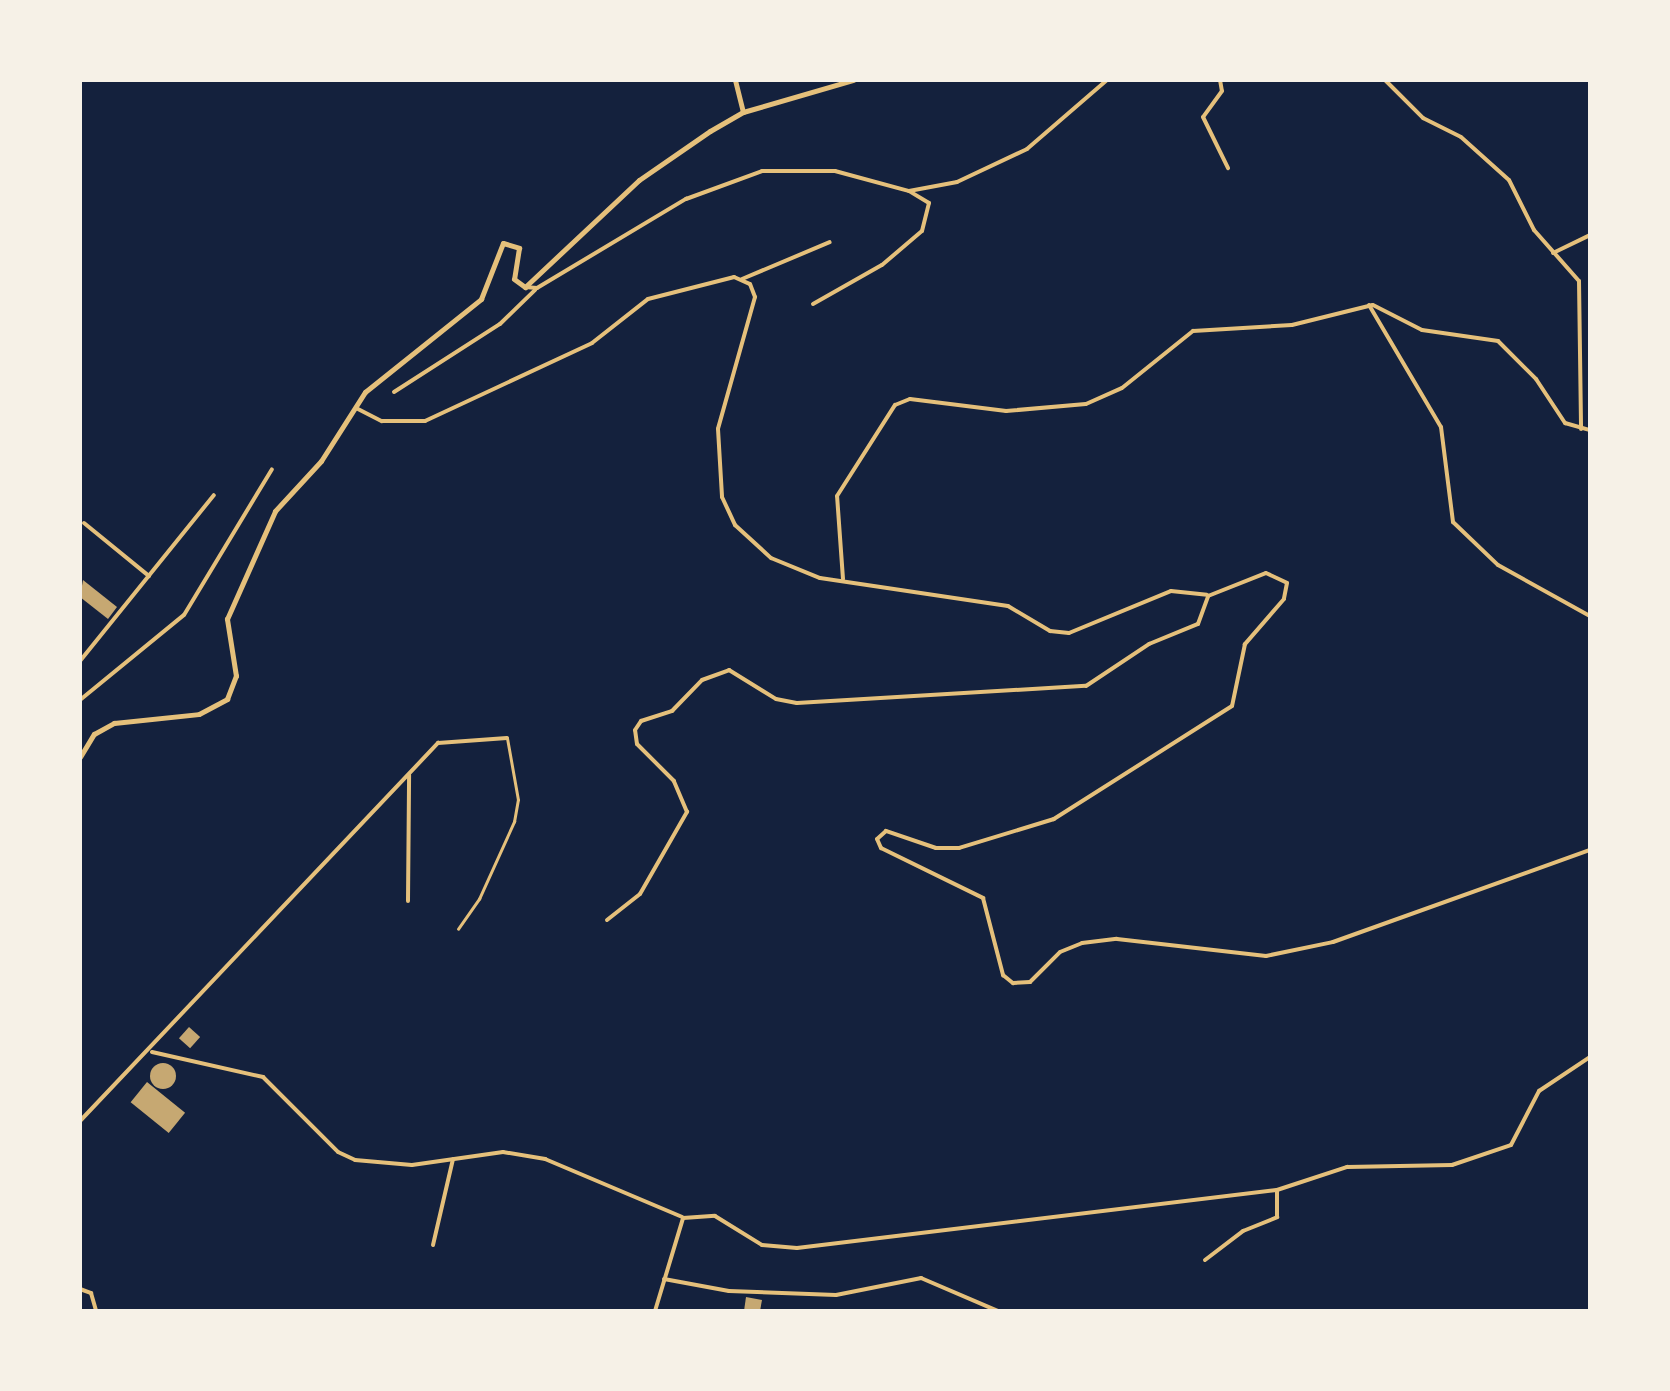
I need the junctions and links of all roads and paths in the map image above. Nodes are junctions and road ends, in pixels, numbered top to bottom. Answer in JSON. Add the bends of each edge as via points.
{"nodes":[{"id":1,"x":735,"y":80,"type":"edge"},
{"id":2,"x":853,"y":80,"type":"edge"},
{"id":3,"x":1107,"y":80,"type":"edge"},
{"id":4,"x":1220,"y":80,"type":"edge"},
{"id":5,"x":1385,"y":80,"type":"edge"},
{"id":6,"x":743,"y":112,"type":"junction"},
{"id":7,"x":1228,"y":168,"type":"dead end"},
{"id":8,"x":909,"y":191,"type":"junction"},
{"id":9,"x":1590,"y":235,"type":"edge"},
{"id":10,"x":830,"y":242,"type":"dead end"},
{"id":11,"x":1553,"y":253,"type":"junction"},
{"id":12,"x":742,"y":279,"type":"junction"},
{"id":13,"x":525,"y":286,"type":"junction"},
{"id":14,"x":536,"y":288,"type":"junction"},
{"id":15,"x":813,"y":304,"type":"dead end"},
{"id":16,"x":1368,"y":304,"type":"junction"},
{"id":17,"x":394,"y":392,"type":"dead end"},
{"id":18,"x":356,"y":408,"type":"junction"},
{"id":19,"x":1581,"y":429,"type":"junction"},
{"id":20,"x":1590,"y":430,"type":"edge"},
{"id":21,"x":272,"y":469,"type":"dead end"},
{"id":22,"x":214,"y":495,"type":"dead end"},
{"id":23,"x":84,"y":522,"type":"dead end"},
{"id":24,"x":149,"y":576,"type":"junction"},
{"id":25,"x":843,"y":579,"type":"junction"},
{"id":26,"x":1208,"y":596,"type":"junction"},
{"id":27,"x":1590,"y":616,"type":"edge"},
{"id":28,"x":80,"y":661,"type":"edge"},
{"id":29,"x":80,"y":700,"type":"edge"},
{"id":30,"x":507,"y":738,"type":"joint"},
{"id":31,"x":80,"y":757,"type":"edge"},
{"id":32,"x":408,"y":775,"type":"junction"},
{"id":33,"x":1590,"y":850,"type":"edge"},
{"id":34,"x":408,"y":901,"type":"dead end"},
{"id":35,"x":606,"y":920,"type":"dead end"},
{"id":36,"x":458,"y":929,"type":"dead end"},
{"id":37,"x":152,"y":1052,"type":"junction"},
{"id":38,"x":1590,"y":1057,"type":"edge"},
{"id":39,"x":80,"y":1121,"type":"edge"},
{"id":40,"x":453,"y":1158,"type":"junction"},
{"id":41,"x":1277,"y":1190,"type":"junction"},
{"id":42,"x":683,"y":1218,"type":"junction"},
{"id":43,"x":433,"y":1245,"type":"dead end"},
{"id":44,"x":1204,"y":1260,"type":"dead end"},
{"id":45,"x":664,"y":1279,"type":"junction"},
{"id":46,"x":80,"y":1289,"type":"edge"},
{"id":47,"x":96,"y":1311,"type":"edge"},
{"id":48,"x":655,"y":1311,"type":"edge"},
{"id":49,"x":998,"y":1311,"type":"edge"},
{"id":50,"x":1504,"y":1311,"type":"edge"},
{"id":51,"x":1516,"y":1311,"type":"edge"}],
"edges":[{"from":1,"to":6,"type":"street"},
{"from":2,"to":6,"type":"street"},
{"from":3,"to":8,"type":"street","via":[[1027,149],[957,182]]},
{"from":4,"to":7,"type":"street","via":[[1222,90],[1203,117]]},
{"from":5,"to":11,"type":"street","via":[[1423,118],[1461,137],[1509,180]]},
{"from":6,"to":13,"type":"street","via":[[640,180]]},
{"from":8,"to":14,"type":"street","via":[[835,171],[762,171],[686,198]]},
{"from":8,"to":15,"type":"street","via":[[929,203],[922,231],[868,274]]},
{"from":9,"to":11,"type":"street"},
{"from":10,"to":12,"type":"street"},
{"from":11,"to":19,"type":"street","via":[[1583,289]]},
{"from":12,"to":18,"type":"street","via":[[648,300],[604,336],[424,422],[382,420]]},
{"from":12,"to":25,"type":"street","via":[[754,296],[718,429],[726,513],[771,558],[820,578]]},
{"from":13,"to":14,"type":"street"},
{"from":13,"to":18,"type":"street","via":[[514,279],[519,248],[503,243],[481,299],[378,379]]},
{"from":14,"to":17,"type":"street","via":[[500,324]]},
{"from":16,"to":19,"type":"street","via":[[1422,330],[1498,341],[1536,380],[1564,424]]},
{"from":16,"to":25,"type":"street","via":[[1292,325],[1193,331],[1122,388],[1086,404],[1006,410],[910,399],[895,405],[837,496]]},
{"from":16,"to":27,"type":"street","via":[[1440,426],[1453,522],[1498,565]]},
{"from":18,"to":31,"type":"street","via":[[321,462],[276,510],[254,553],[226,625],[236,668],[227,699],[199,714],[114,723],[94,734]]},
{"from":19,"to":20,"type":"street"},
{"from":21,"to":29,"type":"street","via":[[184,614]]},
{"from":22,"to":24,"type":"street"},
{"from":23,"to":24,"type":"street"},
{"from":24,"to":28,"type":"street"},
{"from":25,"to":26,"type":"street","via":[[987,601],[1050,632],[1068,633],[1171,591]]},
{"from":26,"to":33,"type":"street","via":[[1272,572],[1286,583],[1284,599],[1242,651],[1238,702],[1054,819],[959,848],[879,836],[881,848],[983,898],[1003,975],[1021,985],[1082,943],[1116,939],[1266,956],[1333,942]]},
{"from":26,"to":35,"type":"street","via":[[1198,624],[1149,644],[1086,686],[797,703],[720,670],[672,711],[641,721],[635,730],[637,744],[682,792],[687,812],[640,894]]},
{"from":30,"to":32,"type":"street","via":[[438,742]]},
{"from":30,"to":36,"type":"lane","via":[[518,800],[514,822]]},
{"from":32,"to":34,"type":"street"},
{"from":32,"to":37,"type":"street"},
{"from":37,"to":39,"type":"street"},
{"from":37,"to":40,"type":"street","via":[[264,1076],[338,1152],[355,1160],[412,1165]]},
{"from":38,"to":41,"type":"street","via":[[1539,1091],[1501,1152],[1452,1166],[1346,1167]]},
{"from":40,"to":42,"type":"street","via":[[503,1152],[546,1159]]},
{"from":40,"to":43,"type":"street"},
{"from":41,"to":42,"type":"street","via":[[782,1249],[715,1216]]},
{"from":41,"to":44,"type":"street","via":[[1277,1217],[1243,1231]]},
{"from":42,"to":45,"type":"street"},
{"from":45,"to":48,"type":"street"},
{"from":45,"to":49,"type":"street","via":[[729,1291],[836,1294],[922,1278]]},
{"from":46,"to":47,"type":"street","via":[[92,1293]]},
{"from":50,"to":51,"type":"lane"}]}
